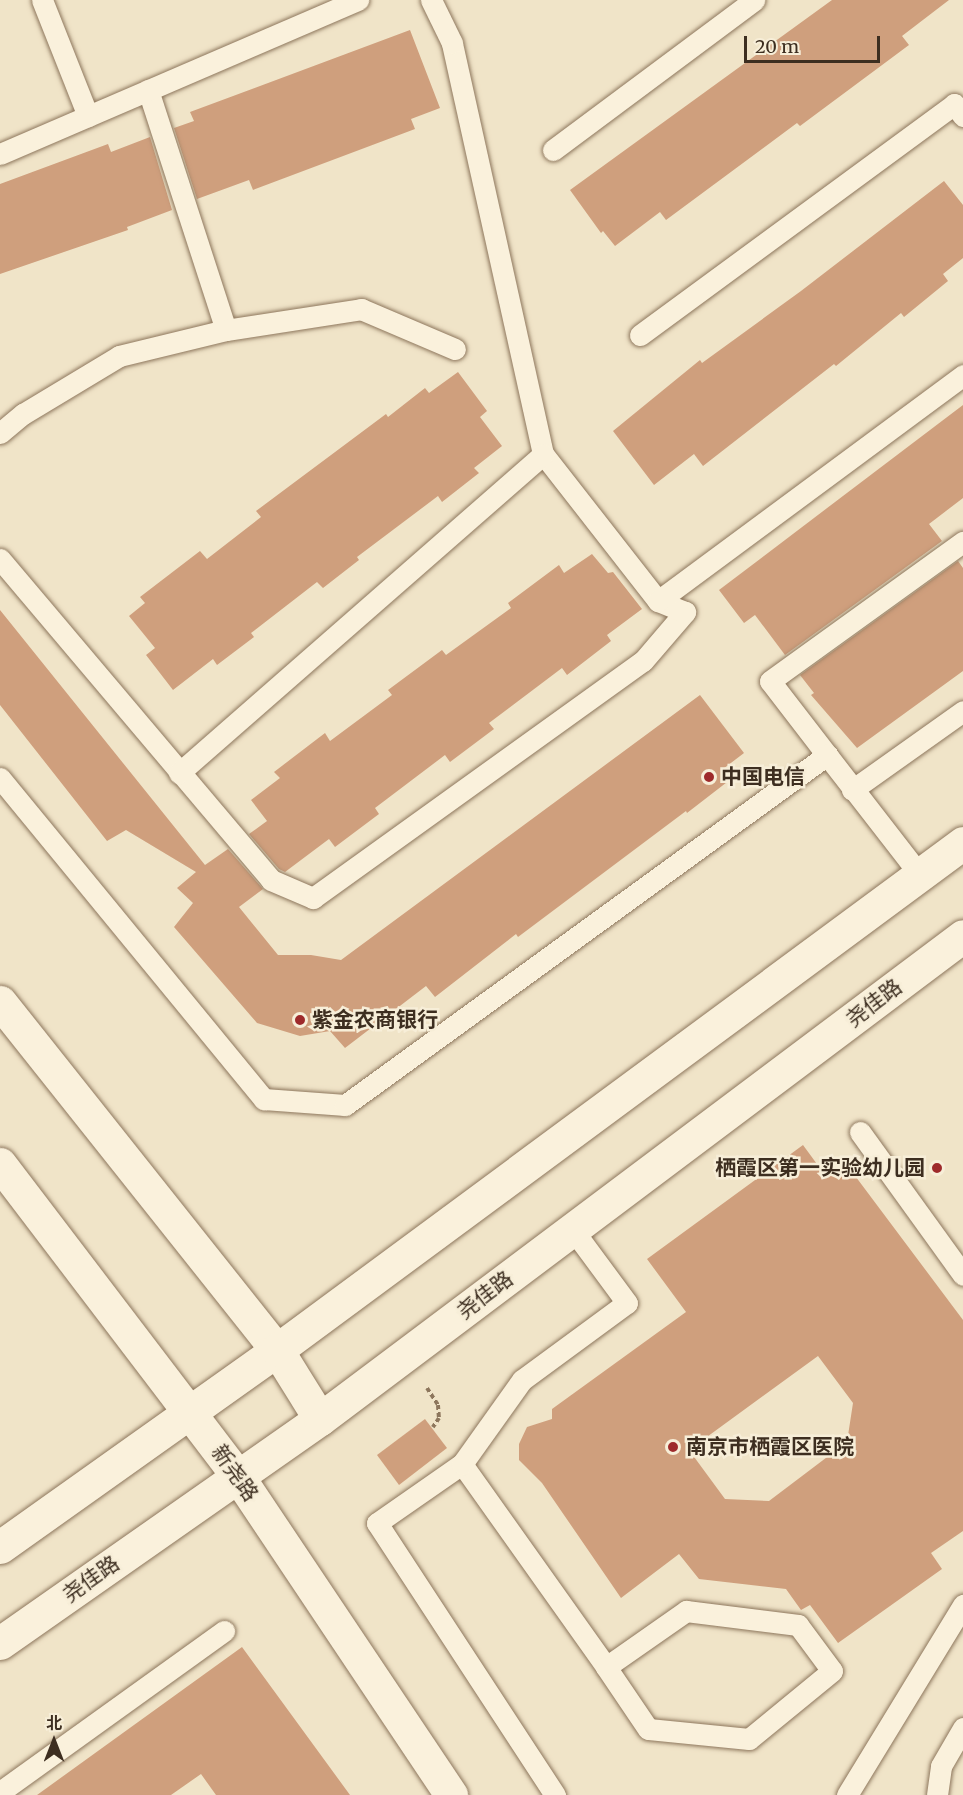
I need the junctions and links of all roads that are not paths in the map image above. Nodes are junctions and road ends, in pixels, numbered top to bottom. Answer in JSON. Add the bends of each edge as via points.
{"nodes":[{"id":1,"x":42,"y":0,"type":"edge"},
{"id":2,"x":358,"y":0,"type":"edge"},
{"id":3,"x":430,"y":0,"type":"edge"},
{"id":4,"x":754,"y":0,"type":"edge"},
{"id":5,"x":148,"y":90,"type":"junction"},
{"id":6,"x":960,"y":105,"type":"edge"},
{"id":7,"x":88,"y":116,"type":"junction"},
{"id":8,"x":553,"y":150,"type":"dead end"},
{"id":9,"x":0,"y":154,"type":"edge"},
{"id":10,"x":226,"y":330,"type":"junction"},
{"id":11,"x":640,"y":335,"type":"dead end"},
{"id":12,"x":454,"y":349,"type":"dead end"},
{"id":13,"x":963,"y":375,"type":"edge"},
{"id":14,"x":0,"y":433,"type":"edge"},
{"id":15,"x":543,"y":454,"type":"junction"},
{"id":16,"x":963,"y":542,"type":"edge"},
{"id":17,"x":0,"y":559,"type":"edge"},
{"id":18,"x":658,"y":601,"type":"junction"},
{"id":19,"x":963,"y":711,"type":"edge"},
{"id":20,"x":827,"y":754,"type":"junction"},
{"id":21,"x":179,"y":773,"type":"junction"},
{"id":22,"x":0,"y":778,"type":"edge"},
{"id":23,"x":852,"y":790,"type":"junction"},
{"id":24,"x":963,"y":843,"type":"edge"},
{"id":25,"x":920,"y":875,"type":"junction"},
{"id":26,"x":963,"y":936,"type":"edge"},
{"id":27,"x":0,"y":1002,"type":"edge"},
{"id":28,"x":860,"y":1132,"type":"dead end"},
{"id":29,"x":0,"y":1164,"type":"edge"},
{"id":30,"x":573,"y":1230,"type":"junction"},
{"id":31,"x":963,"y":1275,"type":"edge"},
{"id":32,"x":277,"y":1350,"type":"junction"},
{"id":33,"x":190,"y":1412,"type":"junction"},
{"id":34,"x":320,"y":1419,"type":"junction"},
{"id":35,"x":462,"y":1464,"type":"junction"},
{"id":36,"x":237,"y":1475,"type":"junction"},
{"id":37,"x":0,"y":1546,"type":"edge"},
{"id":38,"x":963,"y":1605,"type":"edge"},
{"id":39,"x":224,"y":1631,"type":"dead end"},
{"id":40,"x":0,"y":1643,"type":"edge"},
{"id":41,"x":606,"y":1668,"type":"junction"},
{"id":42,"x":963,"y":1728,"type":"edge"},
{"id":43,"x":0,"y":1792,"type":"edge"},
{"id":44,"x":451,"y":1795,"type":"edge"},
{"id":45,"x":555,"y":1795,"type":"edge"},
{"id":46,"x":847,"y":1795,"type":"edge"},
{"id":47,"x":937,"y":1795,"type":"edge"}],
"edges":[{"from":1,"to":7,"type":"lane"},
{"from":2,"to":5,"type":"lane"},
{"from":3,"to":15,"type":"lane","via":[[452,43]]},
{"from":4,"to":8,"type":"lane"},
{"from":5,"to":7,"type":"lane"},
{"from":5,"to":10,"type":"lane"},
{"from":6,"to":11,"type":"lane"},
{"from":7,"to":9,"type":"lane"},
{"from":10,"to":12,"type":"lane","via":[[361,309]]},
{"from":10,"to":14,"type":"lane","via":[[119,356],[23,414]]},
{"from":13,"to":18,"type":"lane"},
{"from":15,"to":18,"type":"lane"},
{"from":15,"to":21,"type":"lane"},
{"from":16,"to":20,"type":"lane","via":[[770,681]]},
{"from":17,"to":21,"type":"lane"},
{"from":18,"to":21,"type":"lane","via":[[685,612],[644,661],[313,898],[271,880]]},
{"from":19,"to":23,"type":"lane"},
{"from":20,"to":22,"type":"lane","via":[[345,1105],[264,1099]]},
{"from":20,"to":23,"type":"lane"},
{"from":23,"to":25,"type":"lane"},
{"from":24,"to":25,"type":"main road"},
{"from":25,"to":32,"type":"main road"},
{"from":26,"to":30,"type":"main road","name":"尧佳路"},
{"from":27,"to":32,"type":"main road"},
{"from":28,"to":31,"type":"lane"},
{"from":29,"to":33,"type":"main road","name":"新尧路"},
{"from":30,"to":34,"type":"main road","name":"尧佳路"},
{"from":30,"to":35,"type":"lane","via":[[627,1303],[522,1380]]},
{"from":32,"to":33,"type":"main road"},
{"from":32,"to":34,"type":"main road"},
{"from":33,"to":36,"type":"main road","name":"新尧路"},
{"from":33,"to":37,"type":"main road"},
{"from":34,"to":36,"type":"main road","name":"尧佳路"},
{"from":35,"to":41,"type":"lane"},
{"from":35,"to":45,"type":"lane","via":[[377,1523]]},
{"from":36,"to":40,"type":"main road","name":"尧佳路"},
{"from":36,"to":44,"type":"main road","name":"新尧路"},
{"from":38,"to":46,"type":"lane"},
{"from":39,"to":43,"type":"lane"},
{"from":41,"to":41,"type":"lane","via":[[686,1611],[798,1625],[832,1671],[750,1739],[648,1729]]},
{"from":42,"to":47,"type":"lane","via":[[941,1766]]}]}
